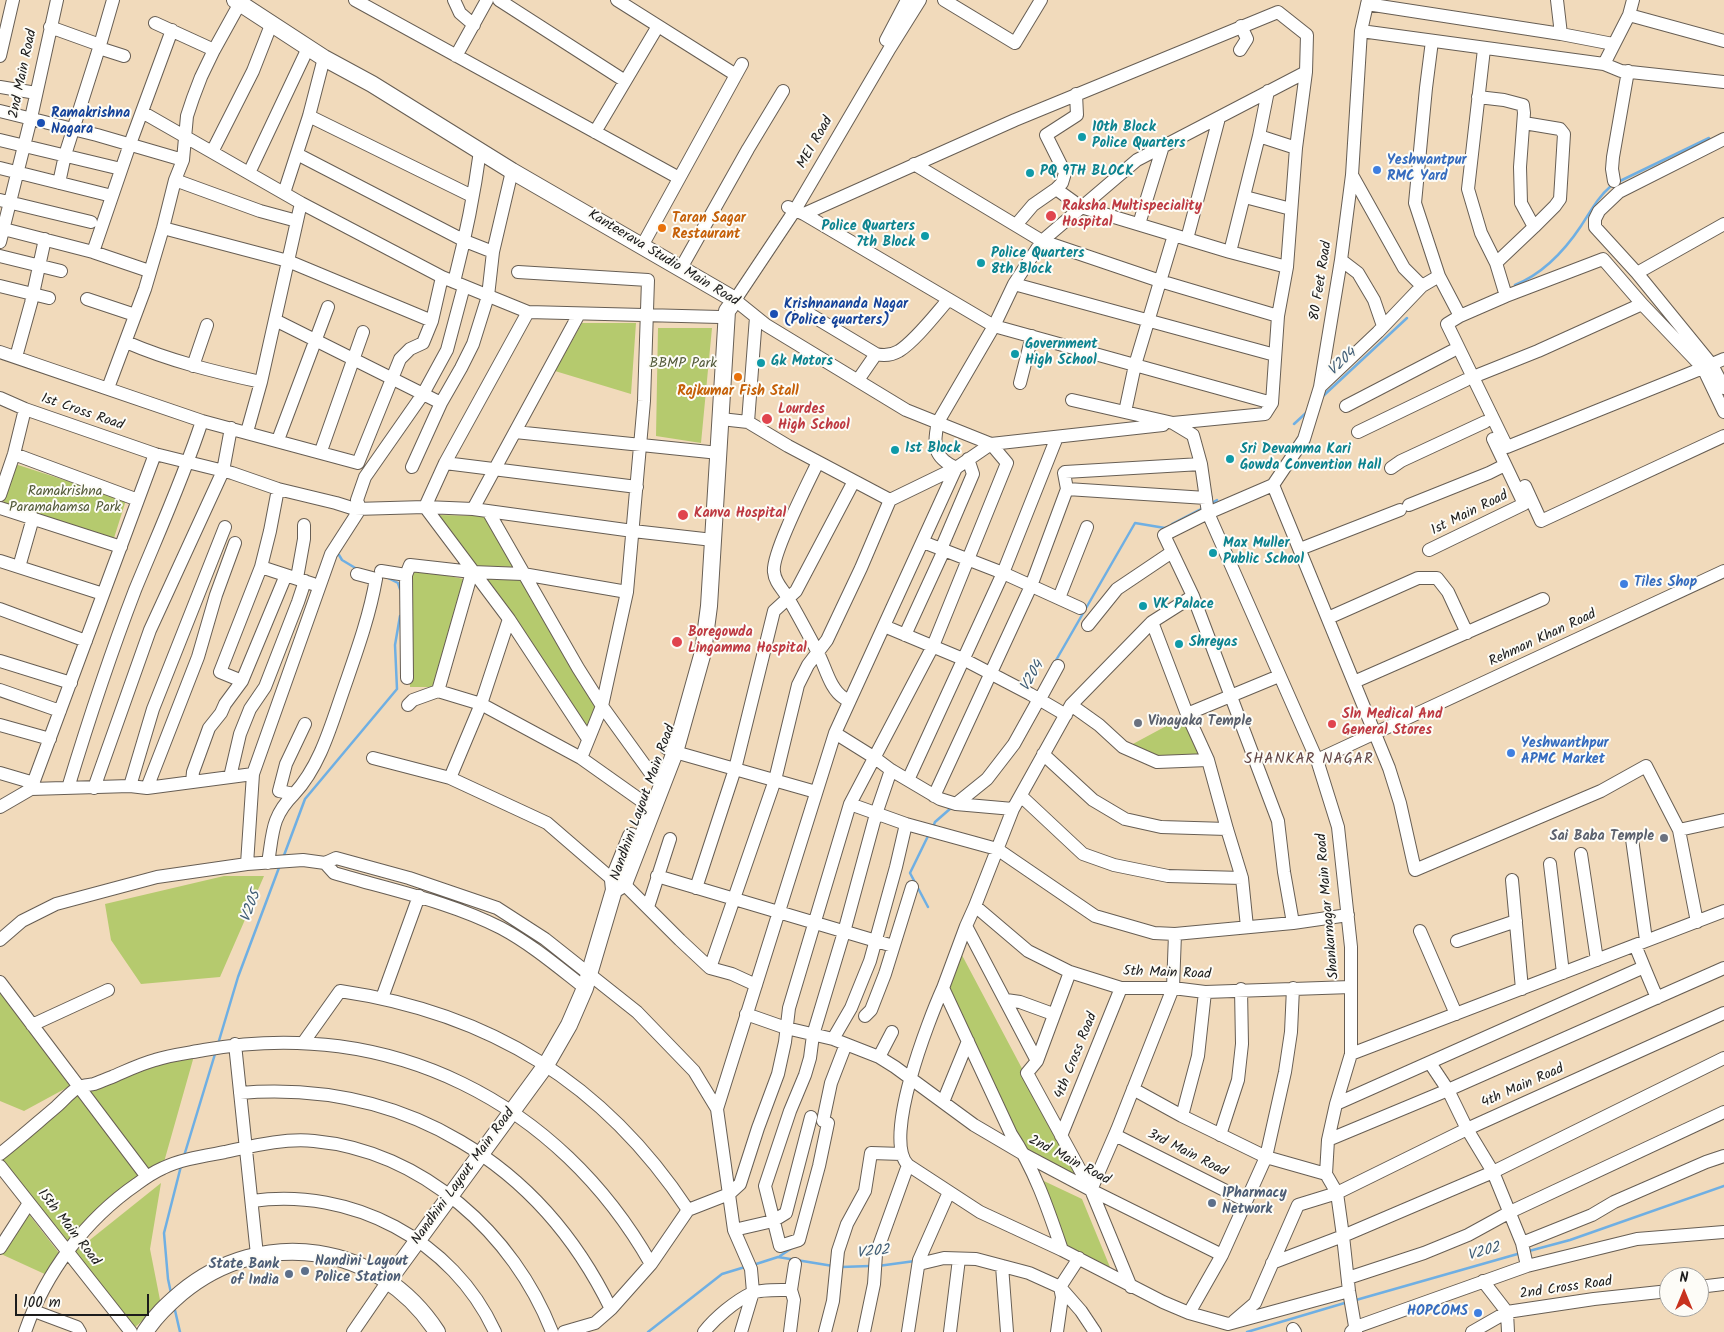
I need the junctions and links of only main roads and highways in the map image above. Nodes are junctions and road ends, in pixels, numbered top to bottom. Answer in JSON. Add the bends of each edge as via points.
{"nodes":[{"id":1,"x":237,"y":2,"type":"edge"},
{"id":2,"x":732,"y":298,"type":"junction"},
{"id":3,"x":716,"y":452,"type":"junction"},
{"id":4,"x":670,"y":750,"type":"junction"},
{"id":5,"x":648,"y":806,"type":"junction"},
{"id":6,"x":388,"y":1281,"type":"junction"},
{"id":7,"x":145,"y":1332,"type":"edge"},
{"id":8,"x":437,"y":1332,"type":"edge"}],
"edges":[{"from":1,"to":2,"type":"main road","name":"Kanteerava Studio Main Road","via":[[480,152]]},
{"from":2,"to":3,"type":"main road","via":[[727,312]]},
{"from":2,"to":3,"type":"main road","name":"Nandhini Layout Main Road","via":[[720,310]]},
{"from":3,"to":4,"type":"main road","name":"Nandhini Layout Main Road","via":[[710,540],[695,649]]},
{"from":4,"to":5,"type":"main road"},
{"from":4,"to":5,"type":"main road","name":"Nandhini Layout Main Road","via":[[654,778]]},
{"from":5,"to":6,"type":"main road","name":"Nandhini Layout Main Road","via":[[617,884],[587,982],[569,1025],[546,1065]]},
{"from":6,"to":7,"type":"main road","via":[[359,1265],[322,1254],[287,1251],[257,1255],[215,1270],[196,1282],[173,1300]]},
{"from":6,"to":8,"type":"main road","via":[[419,1308]]}]}
